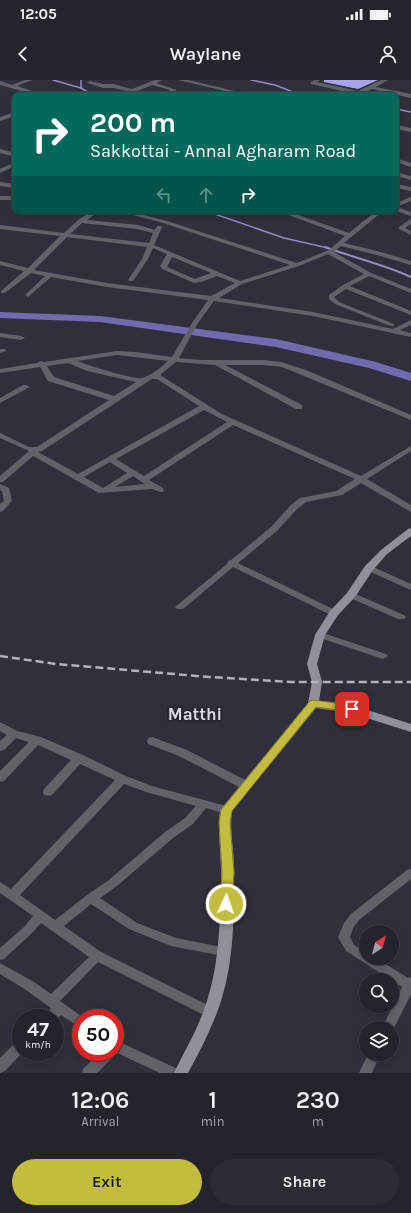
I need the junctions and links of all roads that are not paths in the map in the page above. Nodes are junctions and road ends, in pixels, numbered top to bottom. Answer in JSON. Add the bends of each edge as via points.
{"nodes":[{"id":1,"x":29,"y":80,"type":"edge"},
{"id":2,"x":159,"y":80,"type":"edge"},
{"id":3,"x":181,"y":80,"type":"edge"},
{"id":4,"x":317,"y":80,"type":"edge"},
{"id":5,"x":385,"y":80,"type":"edge"},
{"id":6,"x":190,"y":81,"type":"edge"},
{"id":7,"x":0,"y":82,"type":"edge"},
{"id":8,"x":90,"y":83,"type":"dead end"},
{"id":9,"x":151,"y":83,"type":"junction"},
{"id":10,"x":14,"y":86,"type":"junction"},
{"id":11,"x":371,"y":87,"type":"junction"},
{"id":12,"x":132,"y":91,"type":"joint"},
{"id":13,"x":33,"y":92,"type":"edge"},
{"id":14,"x":174,"y":92,"type":"edge"},
{"id":15,"x":236,"y":92,"type":"edge"},
{"id":16,"x":345,"y":92,"type":"edge"},
{"id":17,"x":362,"y":92,"type":"edge"},
{"id":18,"x":393,"y":92,"type":"edge"},
{"id":19,"x":399,"y":93,"type":"edge"},
{"id":20,"x":411,"y":96,"type":"edge"},
{"id":21,"x":12,"y":115,"type":"edge"},
{"id":22,"x":0,"y":119,"type":"edge"},
{"id":23,"x":399,"y":128,"type":"edge"},
{"id":24,"x":411,"y":130,"type":"edge"},
{"id":25,"x":0,"y":151,"type":"edge"},
{"id":26,"x":12,"y":154,"type":"edge"},
{"id":27,"x":399,"y":161,"type":"edge"},
{"id":28,"x":411,"y":164,"type":"edge"},
{"id":29,"x":12,"y":165,"type":"edge"},
{"id":30,"x":0,"y":171,"type":"edge"},
{"id":31,"x":399,"y":175,"type":"edge"},
{"id":32,"x":411,"y":178,"type":"edge"},
{"id":33,"x":0,"y":184,"type":"edge"},
{"id":34,"x":12,"y":186,"type":"edge"},
{"id":35,"x":399,"y":187,"type":"edge"},
{"id":36,"x":411,"y":189,"type":"edge"},
{"id":37,"x":0,"y":198,"type":"edge"},
{"id":38,"x":12,"y":198,"type":"edge"},
{"id":39,"x":411,"y":199,"type":"edge"},
{"id":40,"x":399,"y":204,"type":"edge"},
{"id":41,"x":399,"y":210,"type":"edge"},
{"id":42,"x":91,"y":214,"type":"edge"},
{"id":43,"x":133,"y":214,"type":"edge"},
{"id":44,"x":290,"y":214,"type":"edge"},
{"id":45,"x":377,"y":214,"type":"edge"},
{"id":46,"x":411,"y":214,"type":"edge"},
{"id":47,"x":80,"y":221,"type":"junction"},
{"id":48,"x":411,"y":221,"type":"edge"},
{"id":49,"x":165,"y":222,"type":"junction"},
{"id":50,"x":0,"y":227,"type":"edge"},
{"id":51,"x":156,"y":232,"type":"junction"},
{"id":52,"x":411,"y":232,"type":"edge"},
{"id":53,"x":64,"y":235,"type":"junction"},
{"id":54,"x":351,"y":236,"type":"junction"},
{"id":55,"x":150,"y":245,"type":"junction"},
{"id":56,"x":339,"y":245,"type":"junction"},
{"id":57,"x":330,"y":252,"type":"junction"},
{"id":58,"x":170,"y":254,"type":"junction"},
{"id":59,"x":0,"y":263,"type":"edge"},
{"id":60,"x":411,"y":263,"type":"edge"},
{"id":61,"x":296,"y":265,"type":"junction"},
{"id":62,"x":29,"y":272,"type":"junction"},
{"id":63,"x":217,"y":273,"type":"junction"},
{"id":64,"x":369,"y":274,"type":"junction"},
{"id":65,"x":50,"y":275,"type":"junction"},
{"id":66,"x":131,"y":280,"type":"dead end"},
{"id":67,"x":240,"y":283,"type":"junction"},
{"id":68,"x":345,"y":286,"type":"junction"},
{"id":69,"x":411,"y":291,"type":"edge"},
{"id":70,"x":3,"y":292,"type":"dead end"},
{"id":71,"x":28,"y":295,"type":"dead end"},
{"id":72,"x":213,"y":298,"type":"junction"},
{"id":73,"x":411,"y":313,"type":"edge"},
{"id":74,"x":411,"y":322,"type":"edge"},
{"id":75,"x":398,"y":330,"type":"junction"},
{"id":76,"x":0,"y":335,"type":"edge"},
{"id":77,"x":411,"y":336,"type":"edge"},
{"id":78,"x":21,"y":338,"type":"dead end"},
{"id":79,"x":175,"y":359,"type":"junction"},
{"id":80,"x":68,"y":360,"type":"junction"},
{"id":81,"x":216,"y":363,"type":"junction"},
{"id":82,"x":42,"y":364,"type":"junction"},
{"id":83,"x":0,"y":370,"type":"edge"},
{"id":84,"x":154,"y":376,"type":"junction"},
{"id":85,"x":142,"y":381,"type":"junction"},
{"id":86,"x":26,"y":387,"type":"dead end"},
{"id":87,"x":114,"y":399,"type":"junction"},
{"id":88,"x":0,"y":401,"type":"edge"},
{"id":89,"x":203,"y":407,"type":"junction"},
{"id":90,"x":298,"y":407,"type":"dead end"},
{"id":91,"x":411,"y":418,"type":"edge"},
{"id":92,"x":232,"y":422,"type":"junction"},
{"id":93,"x":1,"y":436,"type":"edge"},
{"id":94,"x":411,"y":448,"type":"edge"},
{"id":95,"x":34,"y":451,"type":"junction"},
{"id":96,"x":111,"y":459,"type":"junction"},
{"id":97,"x":133,"y":473,"type":"junction"},
{"id":98,"x":78,"y":478,"type":"junction"},
{"id":99,"x":0,"y":480,"type":"edge"},
{"id":100,"x":143,"y":480,"type":"junction"},
{"id":101,"x":362,"y":480,"type":"junction"},
{"id":102,"x":0,"y":486,"type":"edge"},
{"id":103,"x":102,"y":492,"type":"junction"},
{"id":104,"x":0,"y":509,"type":"edge"},
{"id":105,"x":411,"y":509,"type":"edge"},
{"id":106,"x":411,"y":531,"type":"edge"},
{"id":107,"x":232,"y":563,"type":"junction"},
{"id":108,"x":368,"y":568,"type":"junction"},
{"id":109,"x":411,"y":587,"type":"edge"},
{"id":110,"x":351,"y":595,"type":"junction"},
{"id":111,"x":180,"y":607,"type":"dead end"},
{"id":112,"x":334,"y":613,"type":"junction"},
{"id":113,"x":400,"y":617,"type":"dead end"},
{"id":114,"x":320,"y":635,"type":"junction"},
{"id":115,"x":383,"y":656,"type":"dead end"},
{"id":116,"x":313,"y":704,"type":"junction"},
{"id":117,"x":0,"y":726,"type":"edge"},
{"id":118,"x":411,"y":728,"type":"edge"},
{"id":119,"x":14,"y":734,"type":"junction"},
{"id":120,"x":37,"y":740,"type":"junction"},
{"id":121,"x":152,"y":741,"type":"dead end"},
{"id":122,"x":0,"y":747,"type":"edge"},
{"id":123,"x":79,"y":758,"type":"junction"},
{"id":124,"x":0,"y":778,"type":"edge"},
{"id":125,"x":122,"y":779,"type":"junction"},
{"id":126,"x":245,"y":785,"type":"junction"},
{"id":127,"x":48,"y":792,"type":"dead end"},
{"id":128,"x":203,"y":804,"type":"junction"},
{"id":129,"x":226,"y":810,"type":"junction"},
{"id":130,"x":411,"y":873,"type":"edge"},
{"id":131,"x":0,"y":887,"type":"edge"},
{"id":132,"x":13,"y":895,"type":"junction"},
{"id":133,"x":91,"y":898,"type":"junction"},
{"id":134,"x":40,"y":916,"type":"junction"},
{"id":135,"x":56,"y":926,"type":"junction"},
{"id":136,"x":223,"y":951,"type":"junction"},
{"id":137,"x":359,"y":954,"type":"edge"},
{"id":138,"x":0,"y":955,"type":"edge"},
{"id":139,"x":97,"y":956,"type":"junction"},
{"id":140,"x":378,"y":965,"type":"edge"},
{"id":141,"x":0,"y":969,"type":"edge"},
{"id":142,"x":410,"y":983,"type":"edge"},
{"id":143,"x":55,"y":1005,"type":"junction"},
{"id":144,"x":53,"y":1009,"type":"edge"},
{"id":145,"x":210,"y":1012,"type":"junction"},
{"id":146,"x":72,"y":1017,"type":"edge"},
{"id":147,"x":391,"y":1021,"type":"edge"},
{"id":148,"x":124,"y":1050,"type":"edge"},
{"id":149,"x":12,"y":1055,"type":"edge"},
{"id":150,"x":100,"y":1061,"type":"edge"},
{"id":151,"x":371,"y":1061,"type":"edge"},
{"id":152,"x":0,"y":1067,"type":"edge"},
{"id":153,"x":88,"y":1073,"type":"edge"},
{"id":154,"x":173,"y":1073,"type":"edge"},
{"id":155,"x":180,"y":1073,"type":"edge"},
{"id":156,"x":365,"y":1073,"type":"edge"}],
"edges":[{"from":1,"to":10,"type":"street"},
{"from":2,"to":9,"type":"street"},
{"from":3,"to":6,"type":"street"},
{"from":4,"to":16,"type":"street","via":[[313,83]]},
{"from":5,"to":11,"type":"street"},
{"from":6,"to":15,"type":"street"},
{"from":7,"to":10,"type":"street"},
{"from":8,"to":12,"type":"street"},
{"from":9,"to":12,"type":"street"},
{"from":9,"to":14,"type":"street"},
{"from":10,"to":13,"type":"street"},
{"from":11,"to":17,"type":"street"},
{"from":11,"to":18,"type":"street"},
{"from":19,"to":20,"type":"street"},
{"from":21,"to":22,"type":"street"},
{"from":23,"to":24,"type":"street"},
{"from":25,"to":26,"type":"street"},
{"from":27,"to":28,"type":"street"},
{"from":29,"to":30,"type":"street"},
{"from":31,"to":32,"type":"street"},
{"from":33,"to":34,"type":"street"},
{"from":35,"to":36,"type":"street"},
{"from":37,"to":38,"type":"street"},
{"from":39,"to":40,"type":"street"},
{"from":41,"to":46,"type":"street"},
{"from":42,"to":47,"type":"street"},
{"from":43,"to":49,"type":"street"},
{"from":44,"to":54,"type":"street"},
{"from":45,"to":54,"type":"street"},
{"from":47,"to":51,"type":"street","via":[[138,227]]},
{"from":47,"to":53,"type":"street"},
{"from":48,"to":52,"type":"street","via":[[401,228]]},
{"from":49,"to":51,"type":"street"},
{"from":49,"to":61,"type":"street"},
{"from":50,"to":53,"type":"street"},
{"from":51,"to":55,"type":"street"},
{"from":53,"to":55,"type":"street"},
{"from":53,"to":62,"type":"street"},
{"from":54,"to":56,"type":"street"},
{"from":55,"to":58,"type":"street"},
{"from":55,"to":66,"type":"street"},
{"from":56,"to":57,"type":"street"},
{"from":56,"to":60,"type":"street"},
{"from":57,"to":61,"type":"street"},
{"from":57,"to":64,"type":"street"},
{"from":58,"to":63,"type":"street"},
{"from":58,"to":63,"type":"street","via":[[164,268],[194,281]]},
{"from":59,"to":62,"type":"street"},
{"from":61,"to":67,"type":"street"},
{"from":62,"to":65,"type":"street"},
{"from":62,"to":70,"type":"street"},
{"from":63,"to":67,"type":"street"},
{"from":64,"to":68,"type":"street"},
{"from":64,"to":69,"type":"street"},
{"from":65,"to":71,"type":"street"},
{"from":65,"to":72,"type":"street"},
{"from":67,"to":72,"type":"street"},
{"from":68,"to":73,"type":"street"},
{"from":68,"to":75,"type":"street","via":[[331,296],[332,300]]},
{"from":72,"to":75,"type":"street"},
{"from":72,"to":79,"type":"street"},
{"from":74,"to":75,"type":"street"},
{"from":75,"to":77,"type":"street"},
{"from":76,"to":78,"type":"street"},
{"from":79,"to":80,"type":"street","via":[[117,353]]},
{"from":79,"to":81,"type":"street"},
{"from":79,"to":84,"type":"street"},
{"from":80,"to":82,"type":"street"},
{"from":80,"to":85,"type":"street","via":[[78,366]]},
{"from":81,"to":90,"type":"street"},
{"from":81,"to":91,"type":"street","via":[[274,363],[288,366]]},
{"from":82,"to":83,"type":"street"},
{"from":82,"to":87,"type":"street","via":[[51,379]]},
{"from":84,"to":85,"type":"street","via":[[148,376]]},
{"from":84,"to":89,"type":"street"},
{"from":85,"to":87,"type":"street"},
{"from":86,"to":88,"type":"street"},
{"from":87,"to":95,"type":"street"},
{"from":89,"to":92,"type":"street"},
{"from":89,"to":96,"type":"street"},
{"from":92,"to":100,"type":"street"},
{"from":92,"to":101,"type":"street"},
{"from":93,"to":95,"type":"street"},
{"from":94,"to":101,"type":"street"},
{"from":95,"to":98,"type":"street"},
{"from":95,"to":99,"type":"street"},
{"from":96,"to":97,"type":"street"},
{"from":96,"to":98,"type":"street"},
{"from":97,"to":100,"type":"street"},
{"from":97,"to":103,"type":"street"},
{"from":98,"to":103,"type":"street"},
{"from":100,"to":103,"type":"street","via":[[157,488]]},
{"from":101,"to":105,"type":"street"},
{"from":101,"to":107,"type":"street","via":[[339,493],[303,500],[274,529]]},
{"from":102,"to":104,"type":"street","via":[[6,490],[8,501]]},
{"from":106,"to":108,"type":"main road"},
{"from":107,"to":111,"type":"street"},
{"from":107,"to":112,"type":"street"},
{"from":108,"to":109,"type":"street"},
{"from":108,"to":110,"type":"main road"},
{"from":110,"to":112,"type":"main road"},
{"from":110,"to":113,"type":"street"},
{"from":112,"to":114,"type":"main road"},
{"from":114,"to":115,"type":"street"},
{"from":114,"to":116,"type":"main road","via":[[312,664],[317,682]]},
{"from":116,"to":118,"type":"main road","via":[[352,709]]},
{"from":116,"to":126,"type":"main road"},
{"from":117,"to":119,"type":"street"},
{"from":119,"to":120,"type":"street"},
{"from":119,"to":122,"type":"street"},
{"from":120,"to":123,"type":"street"},
{"from":120,"to":124,"type":"street"},
{"from":121,"to":126,"type":"street","via":[[183,753]]},
{"from":123,"to":125,"type":"street"},
{"from":123,"to":127,"type":"street"},
{"from":125,"to":128,"type":"street"},
{"from":125,"to":132,"type":"street"},
{"from":126,"to":129,"type":"main road"},
{"from":128,"to":129,"type":"street"},
{"from":128,"to":133,"type":"street","via":[[189,821]]},
{"from":129,"to":136,"type":"main road","via":[[224,822],[228,872]]},
{"from":130,"to":137,"type":"street","via":[[355,917],[348,926],[344,938],[350,948]]},
{"from":131,"to":132,"type":"street"},
{"from":132,"to":134,"type":"street"},
{"from":133,"to":135,"type":"street"},
{"from":133,"to":136,"type":"street","via":[[134,926],[175,943]]},
{"from":134,"to":135,"type":"street"},
{"from":134,"to":138,"type":"street"},
{"from":135,"to":139,"type":"street"},
{"from":136,"to":145,"type":"main road","via":[[219,986]]},
{"from":139,"to":143,"type":"street"},
{"from":139,"to":145,"type":"street"},
{"from":140,"to":142,"type":"street"},
{"from":141,"to":143,"type":"street","via":[[30,986]]},
{"from":142,"to":147,"type":"street"},
{"from":143,"to":144,"type":"street"},
{"from":143,"to":146,"type":"street"},
{"from":145,"to":155,"type":"main road"},
{"from":148,"to":154,"type":"street"},
{"from":149,"to":152,"type":"street"},
{"from":150,"to":153,"type":"street"},
{"from":151,"to":156,"type":"street"}]}
